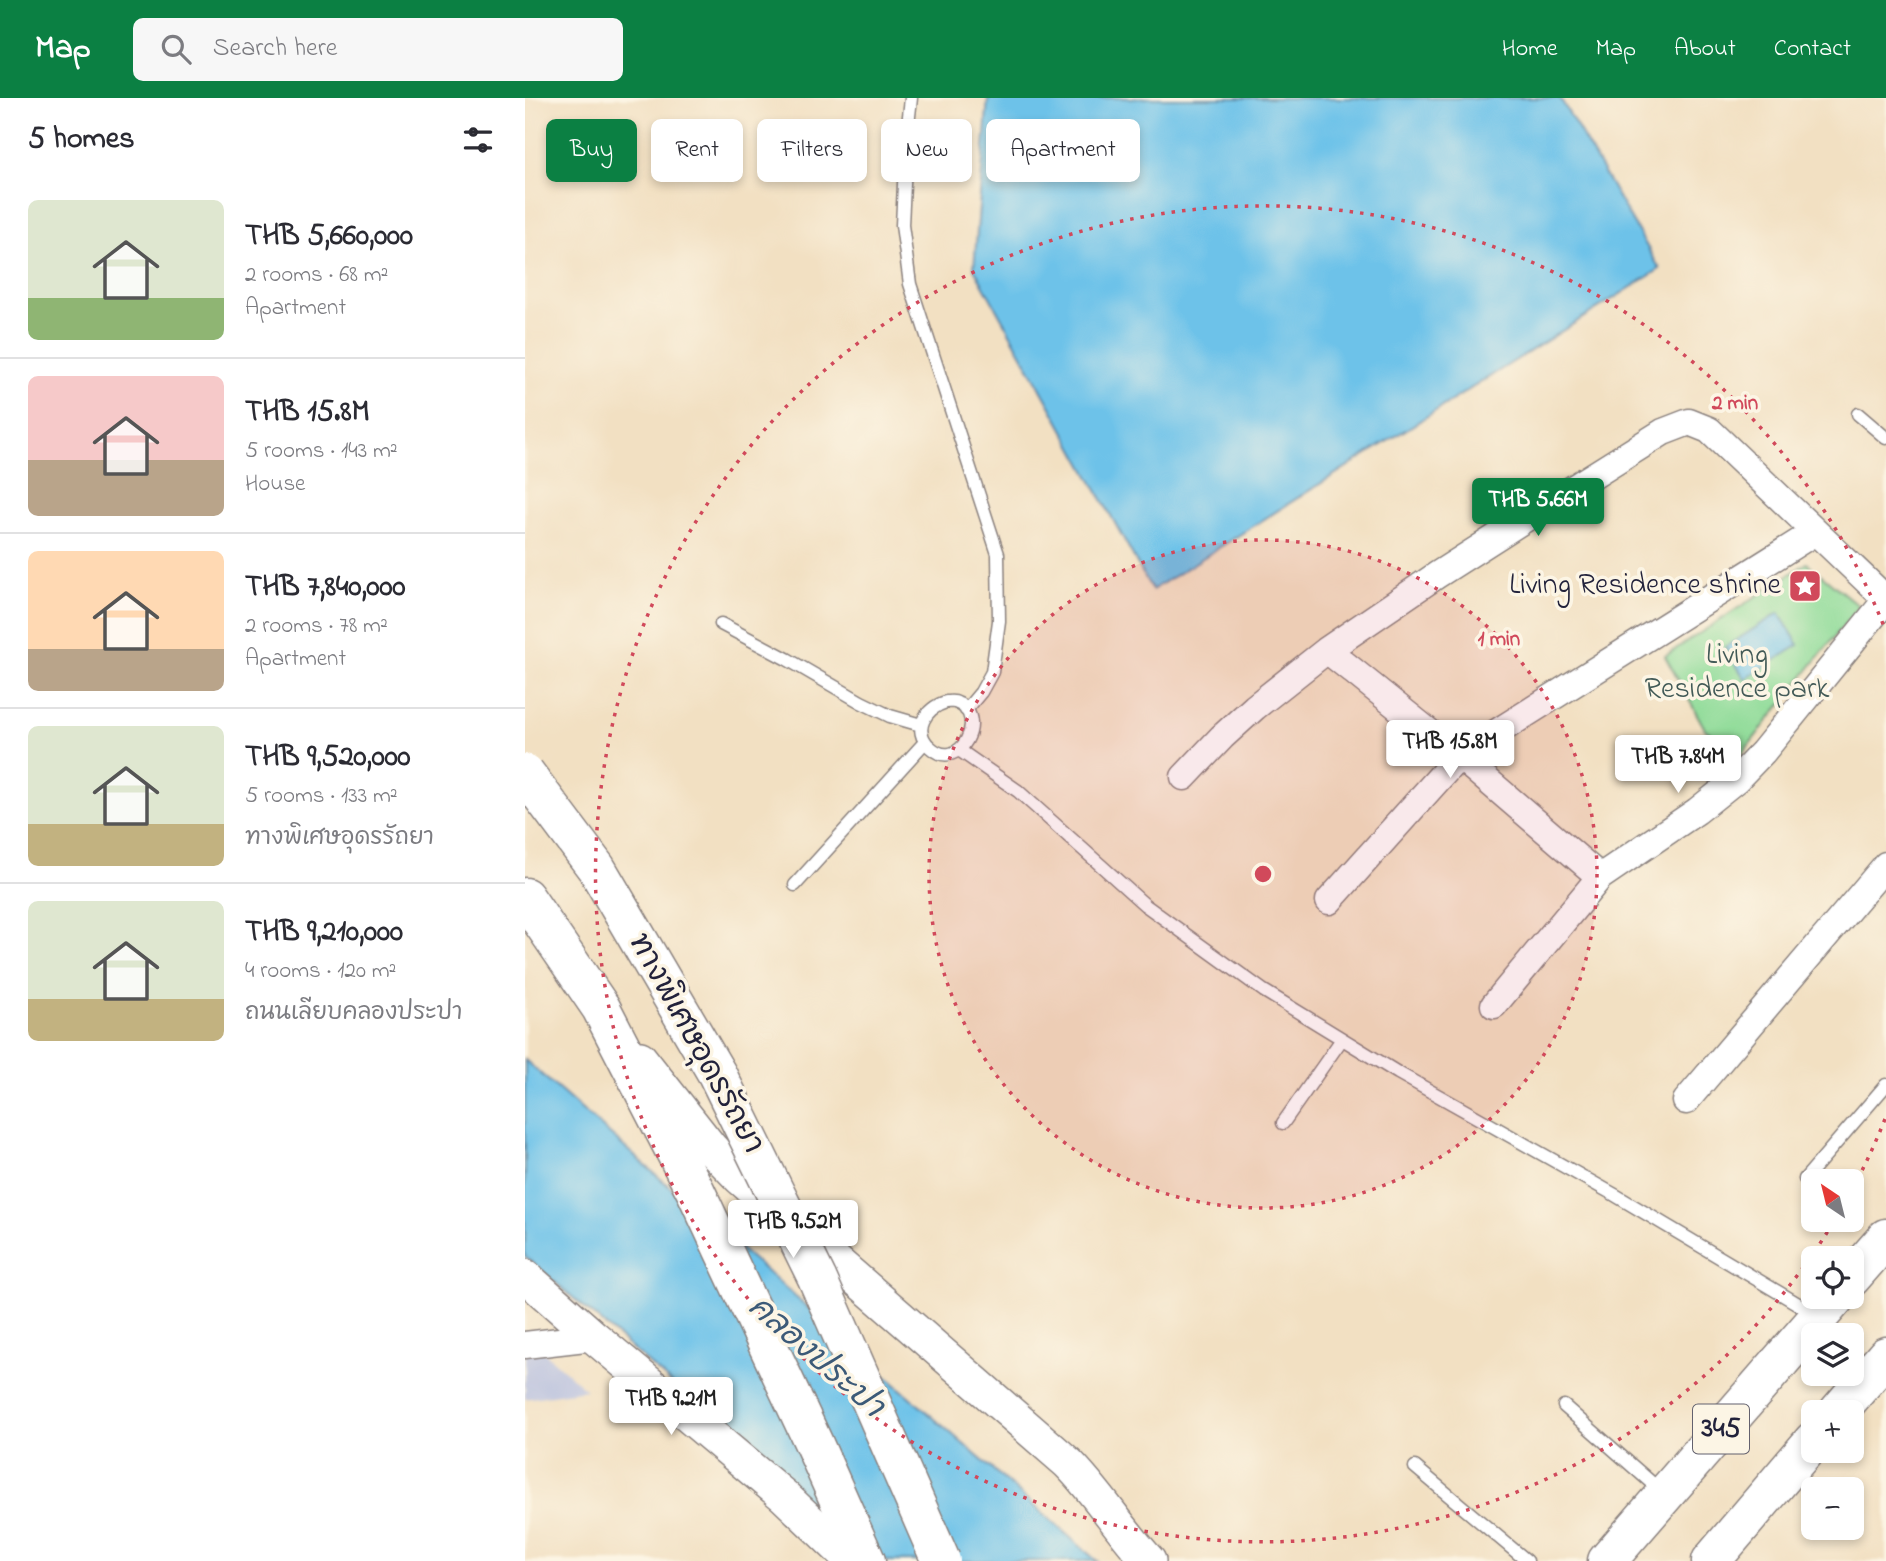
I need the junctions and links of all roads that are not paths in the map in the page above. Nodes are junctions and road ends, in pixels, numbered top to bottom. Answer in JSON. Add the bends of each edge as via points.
{"nodes":[{"id":1,"x":911,"y":98,"type":"edge"},
{"id":2,"x":1858,"y":414,"type":"dead end"},
{"id":3,"x":1886,"y":438,"type":"edge"},
{"id":4,"x":1815,"y":532,"type":"junction"},
{"id":5,"x":1886,"y":599,"type":"edge"},
{"id":6,"x":721,"y":624,"type":"dead end"},
{"id":7,"x":1327,"y":650,"type":"junction"},
{"id":8,"x":966,"y":710,"type":"junction"},
{"id":9,"x":921,"y":725,"type":"junction"},
{"id":10,"x":925,"y":742,"type":"junction"},
{"id":11,"x":959,"y":750,"type":"junction"},
{"id":12,"x":1459,"y":756,"type":"junction"},
{"id":13,"x":525,"y":773,"type":"edge"},
{"id":14,"x":1184,"y":777,"type":"dead end"},
{"id":15,"x":1886,"y":864,"type":"edge"},
{"id":16,"x":1600,"y":877,"type":"junction"},
{"id":17,"x":525,"y":884,"type":"edge"},
{"id":18,"x":795,"y":885,"type":"dead end"},
{"id":19,"x":525,"y":897,"type":"edge"},
{"id":20,"x":1329,"y":901,"type":"dead end"},
{"id":21,"x":1494,"y":1005,"type":"dead end"},
{"id":22,"x":1342,"y":1039,"type":"junction"},
{"id":23,"x":1883,"y":1094,"type":"edge"},
{"id":24,"x":1686,"y":1101,"type":"dead end"},
{"id":25,"x":1283,"y":1123,"type":"dead end"},
{"id":26,"x":1814,"y":1169,"type":"edge"},
{"id":27,"x":1886,"y":1238,"type":"edge"},
{"id":28,"x":1864,"y":1263,"type":"edge"},
{"id":29,"x":525,"y":1276,"type":"edge"},
{"id":30,"x":1801,"y":1293,"type":"edge"},
{"id":31,"x":1825,"y":1309,"type":"edge"},
{"id":32,"x":594,"y":1338,"type":"junction"},
{"id":33,"x":525,"y":1345,"type":"edge"},
{"id":34,"x":1886,"y":1356,"type":"edge"},
{"id":35,"x":1848,"y":1400,"type":"edge"},
{"id":36,"x":1564,"y":1406,"type":"dead end"},
{"id":37,"x":1801,"y":1455,"type":"edge"},
{"id":38,"x":1415,"y":1467,"type":"dead end"},
{"id":39,"x":1664,"y":1494,"type":"junction"},
{"id":40,"x":852,"y":1561,"type":"edge"},
{"id":41,"x":866,"y":1561,"type":"edge"},
{"id":42,"x":941,"y":1561,"type":"edge"},
{"id":43,"x":1149,"y":1561,"type":"edge"},
{"id":44,"x":1527,"y":1561,"type":"edge"},
{"id":45,"x":1607,"y":1561,"type":"edge"},
{"id":46,"x":1711,"y":1561,"type":"edge"}],
"edges":[{"from":1,"to":8,"type":"lane","via":[[902,225],[910,284],[998,554],[999,621],[992,672]]},
{"from":2,"to":3,"type":"lane"},
{"from":4,"to":5,"type":"street"},
{"from":4,"to":7,"type":"street","via":[[1709,430],[1689,422],[1663,432],[1576,486]]},
{"from":4,"to":12,"type":"street"},
{"from":5,"to":16,"type":"street","via":[[1737,779]]},
{"from":6,"to":9,"type":"lane","via":[[861,702]]},
{"from":7,"to":12,"type":"street"},
{"from":7,"to":14,"type":"street","via":[[1255,707]]},
{"from":8,"to":9,"type":"lane","via":[[957,703],[936,705]]},
{"from":8,"to":11,"type":"lane","via":[[971,731]]},
{"from":9,"to":10,"type":"lane"},
{"from":10,"to":11,"type":"lane","via":[[941,754]]},
{"from":10,"to":18,"type":"lane"},
{"from":11,"to":22,"type":"lane","via":[[1017,791],[1145,905],[1264,991]]},
{"from":12,"to":16,"type":"street"},
{"from":12,"to":20,"type":"street"},
{"from":13,"to":42,"type":"main road","name":"ทางพิเศษอุดรรัถยา","bridge":true,"via":[[597,869],[717,1073],[817,1278]]},
{"from":15,"to":24,"type":"street"},
{"from":16,"to":21,"type":"street"},
{"from":17,"to":43,"type":"street","via":[[588,972],[642,1061],[711,1148],[1068,1463]]},
{"from":19,"to":41,"type":"main road","via":[[601,1008],[696,1192]]},
{"from":22,"to":25,"type":"lane"},
{"from":22,"to":30,"type":"lane","via":[[1615,1195]]},
{"from":23,"to":26,"type":"lane"},
{"from":27,"to":28,"type":"main road"},
{"from":29,"to":32,"type":"street"},
{"from":31,"to":39,"type":"main road","number":"345"},
{"from":32,"to":33,"type":"street"},
{"from":32,"to":40,"type":"street","via":[[784,1496]]},
{"from":34,"to":35,"type":"main road"},
{"from":36,"to":39,"type":"lane"},
{"from":37,"to":46,"type":"main road","number":"345"},
{"from":38,"to":44,"type":"lane"},
{"from":39,"to":45,"type":"main road","number":"345"}]}
